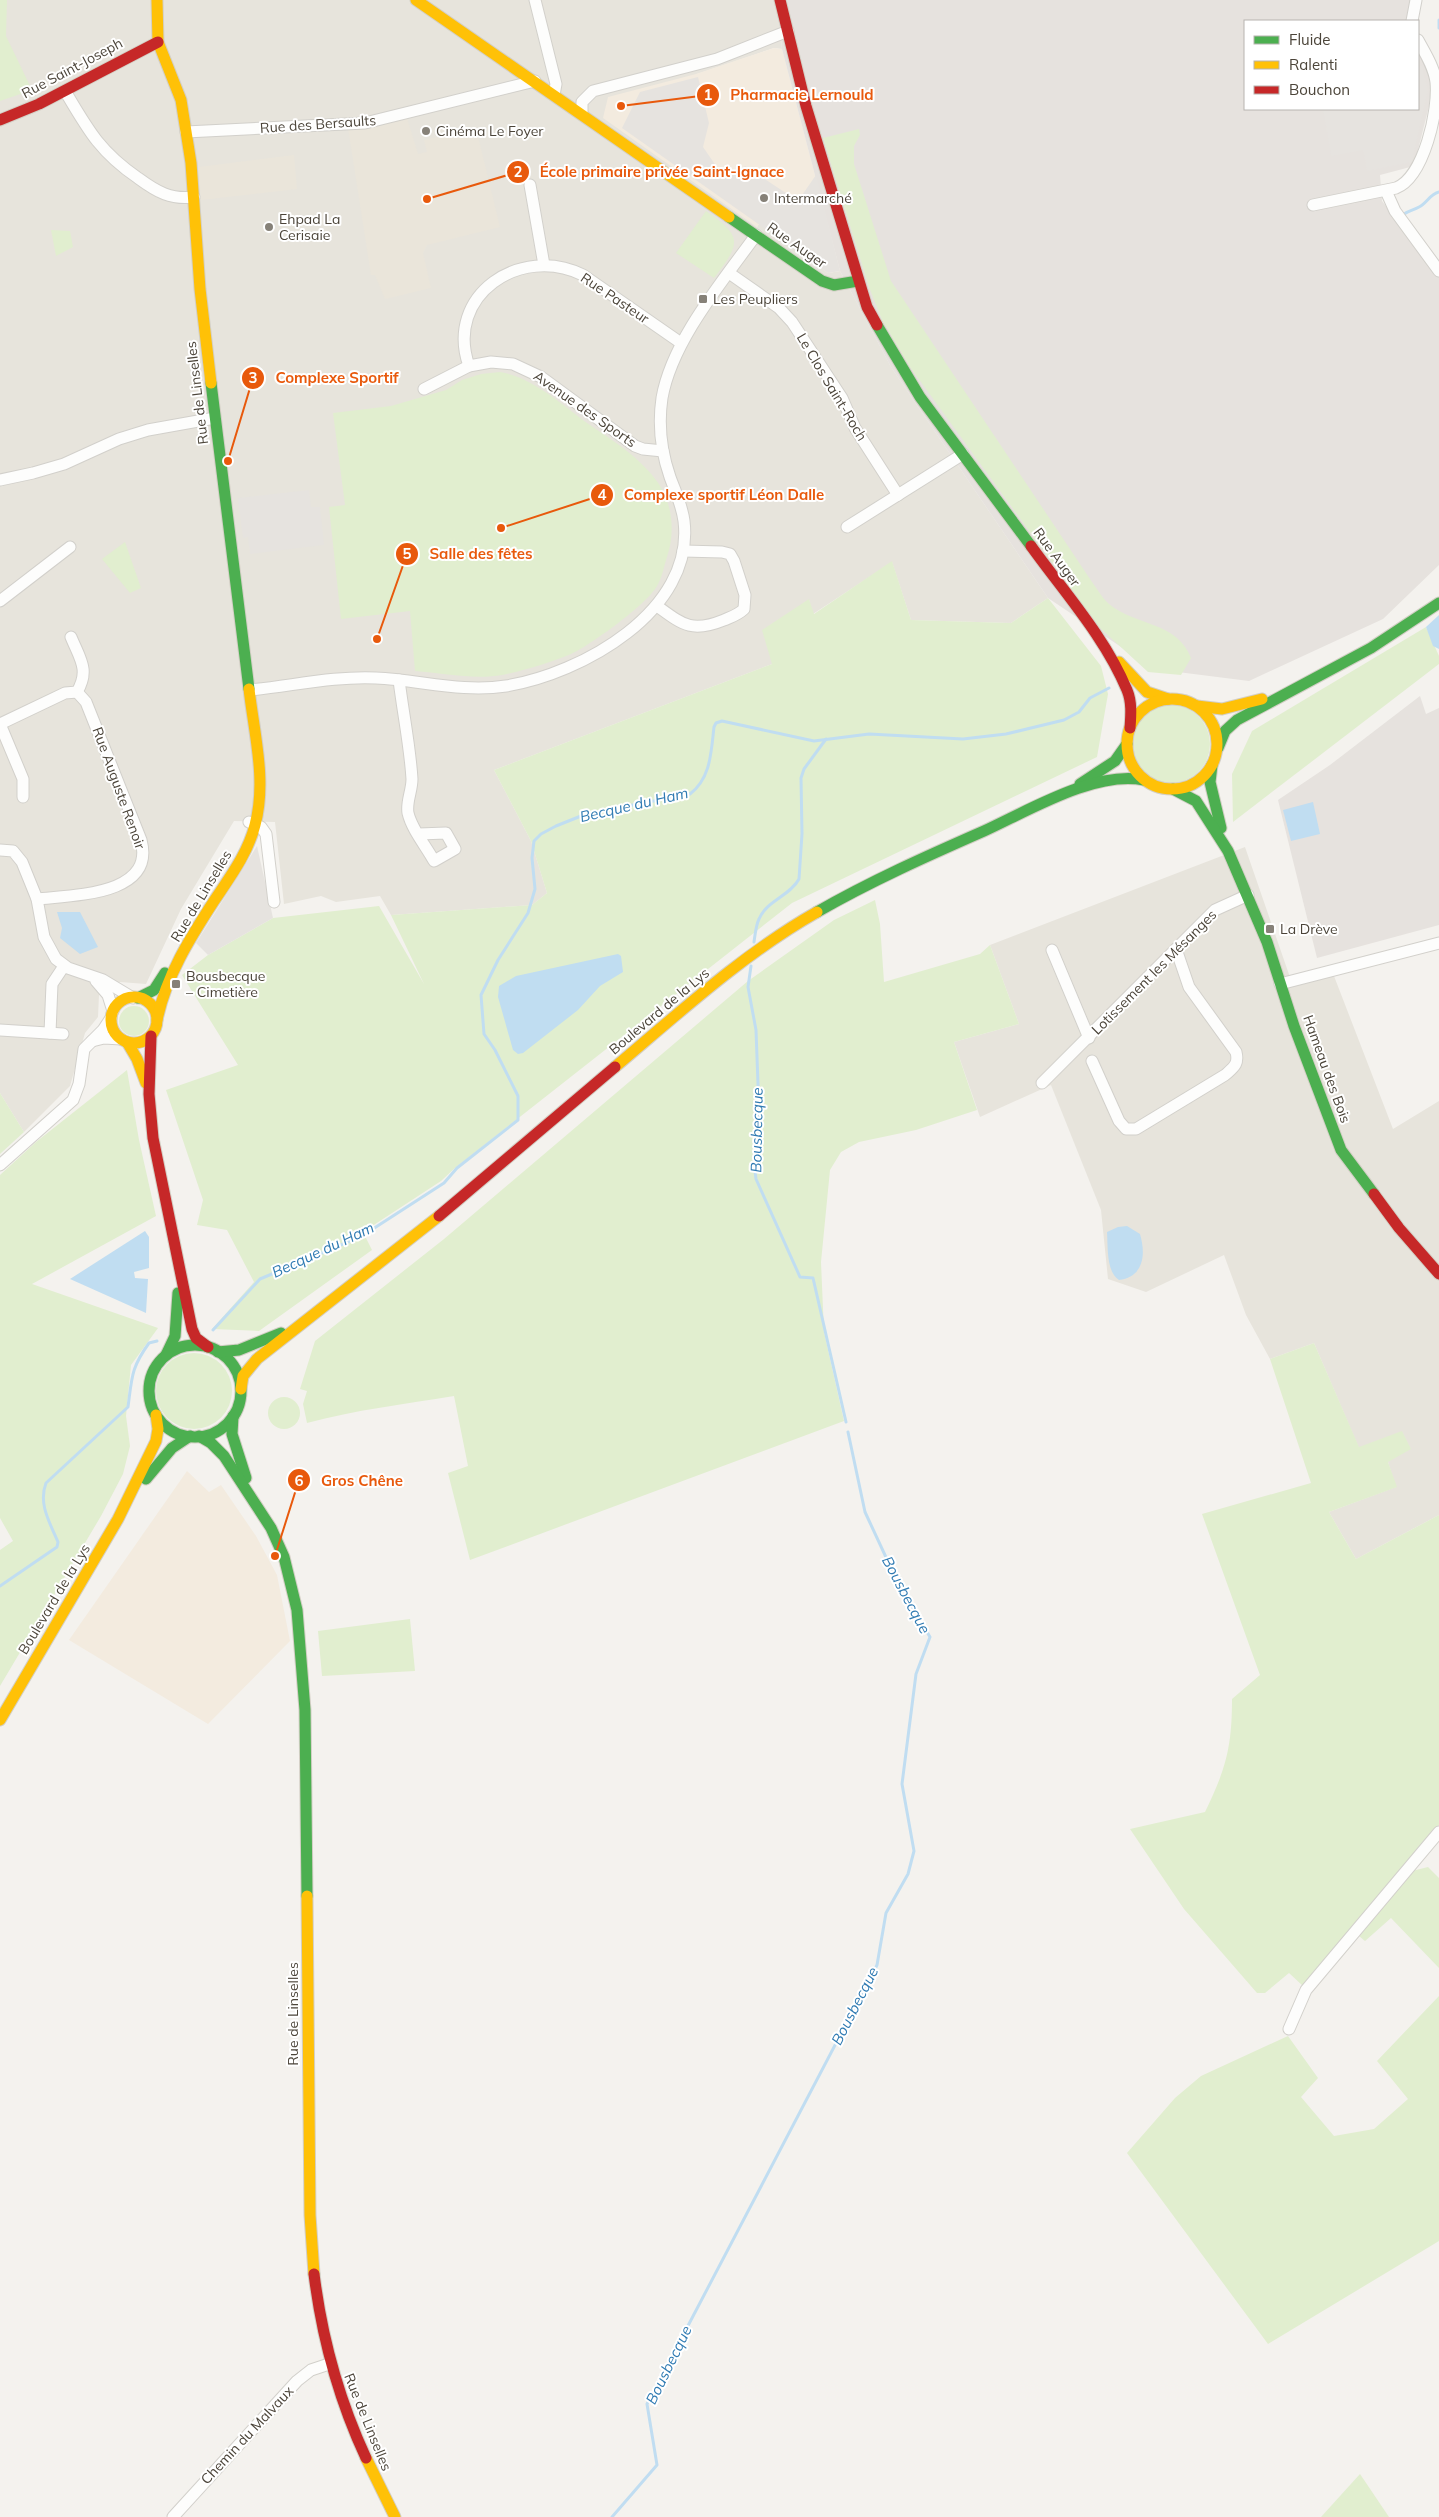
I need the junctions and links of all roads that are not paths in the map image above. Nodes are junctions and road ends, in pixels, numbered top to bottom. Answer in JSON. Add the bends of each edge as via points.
{"nodes":[{"id":1,"x":156,"y":0,"type":"edge"},
{"id":2,"x":416,"y":0,"type":"edge"},
{"id":3,"x":535,"y":0,"type":"edge"},
{"id":4,"x":780,"y":0,"type":"edge"},
{"id":5,"x":1416,"y":0,"type":"edge"},
{"id":6,"x":1412,"y":20,"type":"edge"},
{"id":7,"x":788,"y":31,"type":"junction"},
{"id":8,"x":158,"y":42,"type":"junction"},
{"id":9,"x":1419,"y":42,"type":"edge"},
{"id":10,"x":534,"y":82,"type":"junction"},
{"id":11,"x":65,"y":91,"type":"junction"},
{"id":12,"x":554,"y":95,"type":"junction"},
{"id":13,"x":582,"y":113,"type":"junction"},
{"id":14,"x":0,"y":120,"type":"edge"},
{"id":15,"x":186,"y":132,"type":"junction"},
{"id":16,"x":530,"y":185,"type":"dead end"},
{"id":17,"x":1386,"y":191,"type":"junction"},
{"id":18,"x":194,"y":197,"type":"junction"},
{"id":19,"x":1313,"y":205,"type":"dead end"},
{"id":20,"x":756,"y":235,"type":"junction"},
{"id":21,"x":544,"y":265,"type":"junction"},
{"id":22,"x":1439,"y":272,"type":"edge"},
{"id":23,"x":729,"y":273,"type":"junction"},
{"id":24,"x":858,"y":281,"type":"junction"},
{"id":25,"x":681,"y":343,"type":"junction"},
{"id":26,"x":468,"y":366,"type":"junction"},
{"id":27,"x":424,"y":389,"type":"dead end"},
{"id":28,"x":215,"y":418,"type":"junction"},
{"id":29,"x":663,"y":451,"type":"junction"},
{"id":30,"x":963,"y":454,"type":"junction"},
{"id":31,"x":0,"y":480,"type":"edge"},
{"id":32,"x":898,"y":495,"type":"junction"},
{"id":33,"x":847,"y":527,"type":"dead end"},
{"id":34,"x":70,"y":546,"type":"dead end"},
{"id":35,"x":683,"y":551,"type":"junction"},
{"id":36,"x":0,"y":601,"type":"edge"},
{"id":37,"x":1439,"y":603,"type":"edge"},
{"id":38,"x":657,"y":606,"type":"junction"},
{"id":39,"x":71,"y":637,"type":"dead end"},
{"id":40,"x":1100,"y":640,"type":"junction"},
{"id":41,"x":399,"y":680,"type":"junction"},
{"id":42,"x":1307,"y":681,"type":"junction"},
{"id":43,"x":250,"y":690,"type":"junction"},
{"id":44,"x":77,"y":692,"type":"junction"},
{"id":45,"x":1168,"y":699,"type":"junction"},
{"id":46,"x":1196,"y":705,"type":"junction"},
{"id":47,"x":1,"y":720,"type":"edge"},
{"id":48,"x":1130,"y":728,"type":"junction"},
{"id":49,"x":1127,"y":744,"type":"junction"},
{"id":50,"x":1217,"y":749,"type":"junction"},
{"id":51,"x":1212,"y":766,"type":"junction"},
{"id":52,"x":1144,"y":780,"type":"junction"},
{"id":53,"x":1173,"y":790,"type":"junction"},
{"id":54,"x":23,"y":797,"type":"dead end"},
{"id":55,"x":1051,"y":801,"type":"junction"},
{"id":56,"x":252,"y":823,"type":"junction"},
{"id":57,"x":418,"y":834,"type":"dead end"},
{"id":58,"x":0,"y":850,"type":"edge"},
{"id":59,"x":1228,"y":851,"type":"junction"},
{"id":60,"x":1248,"y":895,"type":"junction"},
{"id":61,"x":37,"y":899,"type":"junction"},
{"id":62,"x":274,"y":902,"type":"dead end"},
{"id":63,"x":1439,"y":943,"type":"edge"},
{"id":64,"x":1176,"y":949,"type":"junction"},
{"id":65,"x":1052,"y":950,"type":"dead end"},
{"id":66,"x":64,"y":966,"type":"junction"},
{"id":67,"x":89,"y":976,"type":"junction"},
{"id":68,"x":1280,"y":984,"type":"junction"},
{"id":69,"x":136,"y":998,"type":"junction"},
{"id":70,"x":112,"y":1015,"type":"junction"},
{"id":71,"x":157,"y":1020,"type":"junction"},
{"id":72,"x":0,"y":1030,"type":"edge"},
{"id":73,"x":50,"y":1033,"type":"junction"},
{"id":74,"x":63,"y":1034,"type":"dead end"},
{"id":75,"x":151,"y":1036,"type":"junction"},
{"id":76,"x":1088,"y":1038,"type":"junction"},
{"id":77,"x":124,"y":1041,"type":"junction"},
{"id":78,"x":89,"y":1043,"type":"junction"},
{"id":79,"x":1092,"y":1061,"type":"dead end"},
{"id":80,"x":1042,"y":1083,"type":"dead end"},
{"id":81,"x":149,"y":1094,"type":"junction"},
{"id":82,"x":0,"y":1165,"type":"edge"},
{"id":83,"x":178,"y":1262,"type":"junction"},
{"id":84,"x":1439,"y":1274,"type":"edge"},
{"id":85,"x":327,"y":1306,"type":"junction"},
{"id":86,"x":213,"y":1349,"type":"junction"},
{"id":87,"x":165,"y":1357,"type":"junction"},
{"id":88,"x":241,"y":1389,"type":"junction"},
{"id":89,"x":156,"y":1415,"type":"junction"},
{"id":90,"x":233,"y":1416,"type":"junction"},
{"id":91,"x":194,"y":1436,"type":"junction"},
{"id":92,"x":258,"y":1504,"type":"junction"},
{"id":93,"x":118,"y":1519,"type":"junction"},
{"id":94,"x":0,"y":1720,"type":"edge"},
{"id":95,"x":1439,"y":1832,"type":"edge"},
{"id":96,"x":1289,"y":2029,"type":"dead end"},
{"id":97,"x":330,"y":2364,"type":"junction"},
{"id":98,"x":173,"y":2517,"type":"edge"},
{"id":99,"x":395,"y":2517,"type":"edge"}],
"edges":[{"from":1,"to":8,"type":"street","name":"Rue de Linselles"},
{"from":2,"to":10,"type":"street","name":"Rue Auger"},
{"from":3,"to":12,"type":"street","via":[[556,84]]},
{"from":4,"to":7,"type":"street"},
{"from":5,"to":6,"type":"street"},
{"from":7,"to":13,"type":"street","via":[[717,59],[593,91],[582,102]]},
{"from":7,"to":24,"type":"street","via":[[806,106]]},
{"from":8,"to":11,"type":"street","name":"Rue Saint-Joseph"},
{"from":8,"to":15,"type":"street","name":"Rue de Linselles","via":[[181,100]]},
{"from":9,"to":17,"type":"street","via":[[1435,77],[1436,95],[1424,155],[1406,183]]},
{"from":10,"to":12,"type":"street","name":"Rue Auger"},
{"from":10,"to":15,"type":"street","name":"Rue des Bersaults","via":[[365,123]]},
{"from":11,"to":14,"type":"street","name":"Rue Saint-Joseph"},
{"from":11,"to":18,"type":"street","via":[[102,148],[120,166],[164,194],[178,198]]},
{"from":12,"to":13,"type":"street","name":"Rue Auger"},
{"from":13,"to":20,"type":"street","name":"Rue Auger"},
{"from":15,"to":18,"type":"street","name":"Rue de Linselles"},
{"from":16,"to":21,"type":"street"},
{"from":17,"to":19,"type":"street"},
{"from":17,"to":22,"type":"street","via":[[1395,212]]},
{"from":18,"to":28,"type":"street","name":"Rue de Linselles","via":[[199,277]]},
{"from":20,"to":23,"type":"street"},
{"from":20,"to":24,"type":"street","name":"Rue Auger","via":[[826,283],[840,285]]},
{"from":21,"to":25,"type":"street","name":"Rue Pasteur","via":[[566,267],[583,275]]},
{"from":21,"to":26,"type":"street","name":"Rue Pasteur","via":[[510,272],[480,295],[467,316],[463,331]]},
{"from":23,"to":25,"type":"street"},
{"from":23,"to":32,"type":"street","name":"Le Clos Saint-Roch","via":[[779,308],[792,322],[842,398],[852,423]]},
{"from":24,"to":30,"type":"street","name":"Rue Auger","via":[[891,352]]},
{"from":25,"to":29,"type":"street","via":[[663,396],[660,421]]},
{"from":26,"to":27,"type":"street","name":"Avenue des Sports"},
{"from":26,"to":29,"type":"street","name":"Avenue des Sports","via":[[491,362],[528,369],[635,446]]},
{"from":28,"to":31,"type":"street","via":[[148,430],[119,439],[64,464]]},
{"from":28,"to":43,"type":"street","name":"Rue de Linselles"},
{"from":29,"to":35,"type":"street","via":[[683,514]]},
{"from":30,"to":32,"type":"street"},
{"from":30,"to":40,"type":"street","name":"Rue Auger"},
{"from":32,"to":33,"type":"street"},
{"from":34,"to":36,"type":"street"},
{"from":35,"to":38,"type":"street","via":[[669,589]]},
{"from":35,"to":38,"type":"street","via":[[730,554],[745,595],[744,609],[737,615],[698,628],[684,624]]},
{"from":37,"to":42,"type":"street","via":[[1371,648]]},
{"from":38,"to":41,"type":"street","via":[[588,657],[565,670],[540,678],[481,688],[443,687]]},
{"from":39,"to":44,"type":"street","via":[[84,671]]},
{"from":40,"to":45,"type":"street","name":"Rue Auger","via":[[1142,688],[1153,696]]},
{"from":40,"to":48,"type":"street","name":"Rue Auger","via":[[1127,691],[1131,709]]},
{"from":41,"to":43,"type":"street","via":[[355,678]]},
{"from":41,"to":57,"type":"street","via":[[412,778],[408,808]]},
{"from":42,"to":46,"type":"street","via":[[1230,708],[1210,709]]},
{"from":42,"to":50,"type":"street","via":[[1233,722]]},
{"from":43,"to":56,"type":"street","name":"Rue de Linselles","via":[[260,785]]},
{"from":44,"to":47,"type":"street","via":[[65,693]]},
{"from":44,"to":61,"type":"street","name":"Rue Auguste Renoir","via":[[86,702],[137,831],[143,860],[131,878],[112,888]]},
{"from":45,"to":46,"type":"street"},
{"from":45,"to":48,"type":"street","via":[[1142,710]]},
{"from":46,"to":50,"type":"street","via":[[1205,712],[1214,727]]},
{"from":47,"to":54,"type":"street","via":[[23,779]]},
{"from":48,"to":49,"type":"street"},
{"from":49,"to":52,"type":"street","via":[[1131,764]]},
{"from":49,"to":55,"type":"street","name":"Boulevard de la Lys","via":[[1120,756],[1108,766]]},
{"from":50,"to":51,"type":"street"},
{"from":51,"to":53,"type":"street","via":[[1194,784]]},
{"from":51,"to":59,"type":"street","name":"Hameau des Bois","via":[[1212,791]]},
{"from":52,"to":53,"type":"street"},
{"from":52,"to":55,"type":"street","name":"Boulevard de la Lys","via":[[1133,776],[1117,778]]},
{"from":53,"to":59,"type":"street","name":"Hameau des Bois","via":[[1196,801]]},
{"from":55,"to":85,"type":"street","name":"Boulevard de la Lys","via":[[839,900],[757,951],[396,1253]]},
{"from":56,"to":62,"type":"street","via":[[266,834]]},
{"from":56,"to":69,"type":"street","name":"Rue de Linselles","via":[[188,928],[164,976],[151,992]]},
{"from":56,"to":71,"type":"street","name":"Rue de Linselles","via":[[238,864],[186,948],[162,999]]},
{"from":58,"to":61,"type":"street","via":[[10,850],[18,856]]},
{"from":59,"to":60,"type":"street","name":"Hameau des Bois"},
{"from":60,"to":64,"type":"street","name":"Lotissement les Mésanges","via":[[1215,910]]},
{"from":60,"to":68,"type":"street","name":"Hameau des Bois"},
{"from":61,"to":66,"type":"street","via":[[47,944]]},
{"from":63,"to":68,"type":"street"},
{"from":64,"to":76,"type":"street","name":"Lotissement les Mésanges"},
{"from":64,"to":79,"type":"street","via":[[1189,987],[1236,1052],[1236,1066],[1136,1129],[1126,1129]]},
{"from":65,"to":76,"type":"street","name":"Lotissement les Mésanges"},
{"from":66,"to":67,"type":"street"},
{"from":66,"to":73,"type":"street","via":[[52,984]]},
{"from":67,"to":69,"type":"street"},
{"from":67,"to":70,"type":"street","via":[[105,990]]},
{"from":68,"to":84,"type":"street","name":"Hameau des Bois","via":[[1341,1150],[1398,1228]]},
{"from":69,"to":70,"type":"street","via":[[121,1002]]},
{"from":69,"to":71,"type":"street","via":[[150,1004]]},
{"from":70,"to":77,"type":"street","via":[[112,1028]]},
{"from":70,"to":78,"type":"street","via":[[103,1030]]},
{"from":71,"to":75,"type":"street"},
{"from":72,"to":73,"type":"street"},
{"from":73,"to":74,"type":"street"},
{"from":75,"to":77,"type":"street","via":[[140,1042]]},
{"from":75,"to":81,"type":"street"},
{"from":76,"to":80,"type":"street","name":"Lotissement les Mésanges"},
{"from":77,"to":78,"type":"street","via":[[100,1038]]},
{"from":77,"to":81,"type":"street","via":[[141,1068]]},
{"from":78,"to":82,"type":"street","via":[[81,1058],[79,1084],[73,1100]]},
{"from":81,"to":83,"type":"street","via":[[154,1150]]},
{"from":83,"to":86,"type":"street","via":[[192,1329],[196,1338]]},
{"from":83,"to":87,"type":"street","via":[[175,1336]]},
{"from":85,"to":86,"type":"street","name":"Boulevard de la Lys","via":[[269,1339],[236,1351]]},
{"from":85,"to":88,"type":"street","name":"Boulevard de la Lys","via":[[254,1362],[243,1376]]},
{"from":86,"to":87,"type":"street","via":[[185,1346]]},
{"from":86,"to":88,"type":"street","via":[[234,1368]]},
{"from":87,"to":89,"type":"street","via":[[154,1370],[150,1387],[151,1404]]},
{"from":88,"to":90,"type":"street"},
{"from":89,"to":91,"type":"street","via":[[170,1429]]},
{"from":89,"to":93,"type":"street","name":"Boulevard de la Lys","via":[[156,1441]]},
{"from":90,"to":91,"type":"street","via":[[219,1430]]},
{"from":90,"to":92,"type":"street","name":"Rue de Linselles","via":[[234,1445]]},
{"from":91,"to":92,"type":"street","name":"Rue de Linselles","via":[[220,1451]]},
{"from":91,"to":93,"type":"street","name":"Boulevard de la Lys","via":[[179,1442],[163,1457]]},
{"from":92,"to":97,"type":"street","name":"Rue de Linselles","via":[[284,1557],[295,1599],[302,1655],[311,2231],[318,2307]]},
{"from":93,"to":94,"type":"street","name":"Boulevard de la Lys"},
{"from":95,"to":96,"type":"street","via":[[1306,1990]]},
{"from":97,"to":98,"type":"street","name":"Chemin du Malvaux","via":[[312,2370],[297,2381]]},
{"from":97,"to":99,"type":"street","name":"Rue de Linselles","via":[[351,2428]]}]}
